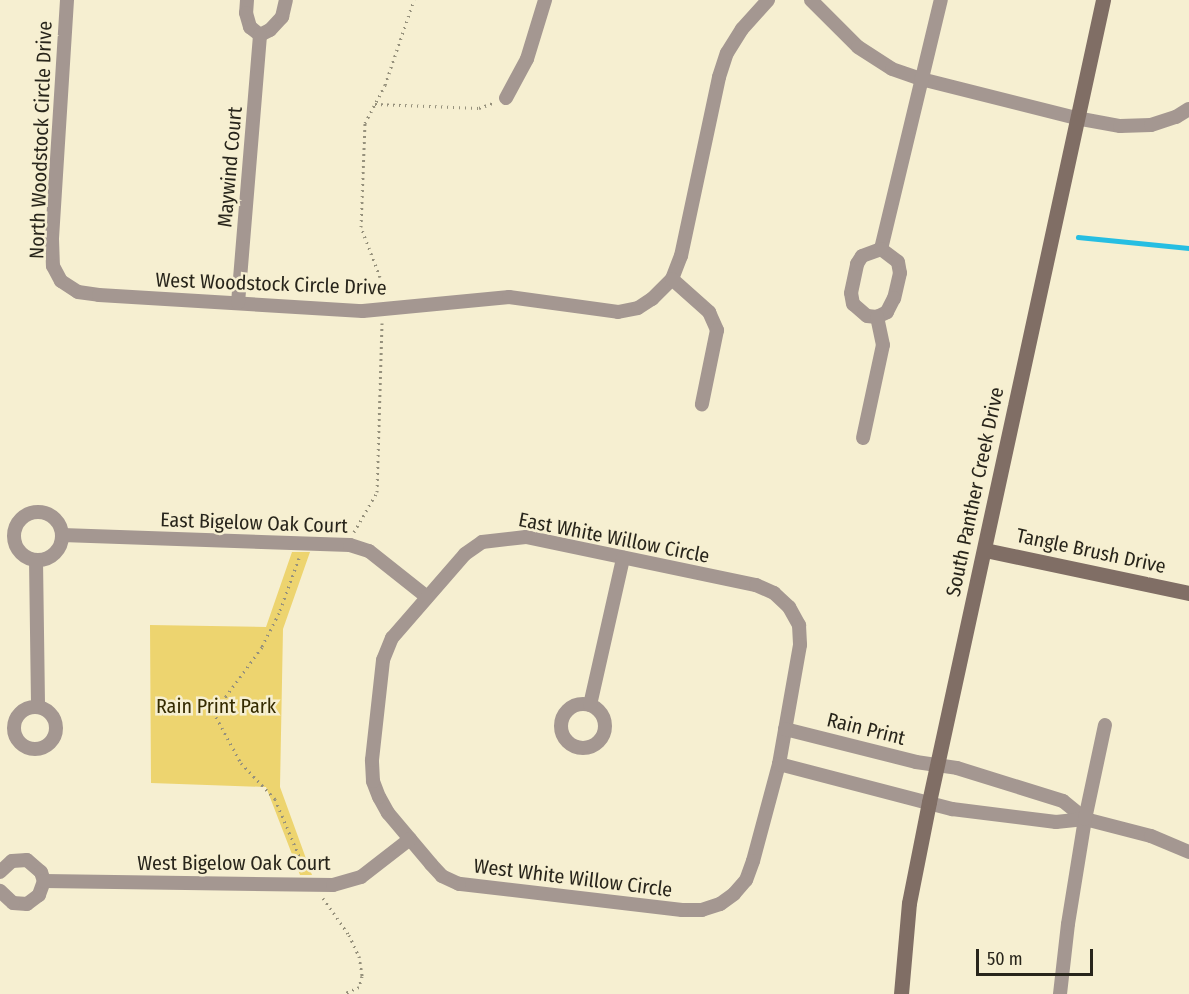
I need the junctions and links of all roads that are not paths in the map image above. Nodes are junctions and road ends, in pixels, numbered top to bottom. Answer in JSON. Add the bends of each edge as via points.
{"nodes":[{"id":1,"x":67,"y":0,"type":"edge"},
{"id":2,"x":247,"y":0,"type":"edge"},
{"id":3,"x":286,"y":0,"type":"edge"},
{"id":4,"x":545,"y":0,"type":"edge"},
{"id":5,"x":768,"y":0,"type":"edge"},
{"id":6,"x":811,"y":0,"type":"edge"},
{"id":7,"x":941,"y":0,"type":"edge"},
{"id":8,"x":1103,"y":0,"type":"edge"},
{"id":9,"x":260,"y":35,"type":"junction"},
{"id":10,"x":921,"y":79,"type":"junction"},
{"id":11,"x":506,"y":98,"type":"road end"},
{"id":12,"x":1189,"y":109,"type":"edge"},
{"id":13,"x":1076,"y":118,"type":"junction"},
{"id":14,"x":881,"y":249,"type":"junction"},
{"id":15,"x":672,"y":279,"type":"junction"},
{"id":16,"x":61,"y":281,"type":"joint"},
{"id":17,"x":238,"y":303,"type":"junction"},
{"id":18,"x":877,"y":317,"type":"junction"},
{"id":19,"x":702,"y":404,"type":"dead end"},
{"id":20,"x":862,"y":438,"type":"dead end"},
{"id":21,"x":62,"y":536,"type":"junction"},
{"id":22,"x":985,"y":550,"type":"junction"},
{"id":23,"x":623,"y":558,"type":"junction"},
{"id":24,"x":36,"y":560,"type":"junction"},
{"id":25,"x":1189,"y":593,"type":"edge"},
{"id":26,"x":427,"y":597,"type":"junction"},
{"id":27,"x":590,"y":705,"type":"dead end"},
{"id":28,"x":38,"y":707,"type":"dead end"},
{"id":29,"x":376,"y":723,"type":"joint"},
{"id":30,"x":1105,"y":725,"type":"dead end"},
{"id":31,"x":785,"y":729,"type":"junction"},
{"id":32,"x":779,"y":764,"type":"junction"},
{"id":33,"x":938,"y":765,"type":"junction"},
{"id":34,"x":930,"y":802,"type":"junction"},
{"id":35,"x":1085,"y":819,"type":"junction"},
{"id":36,"x":410,"y":839,"type":"junction"},
{"id":37,"x":1189,"y":852,"type":"edge"},
{"id":38,"x":0,"y":872,"type":"edge"},
{"id":39,"x":44,"y":880,"type":"junction"},
{"id":40,"x":0,"y":891,"type":"edge"},
{"id":41,"x":901,"y":994,"type":"edge"},
{"id":42,"x":1060,"y":994,"type":"edge"}],
"edges":[{"from":1,"to":16,"type":"street","name":"North Woodstock Circle Drive","via":[[52,239],[53,266]]},
{"from":2,"to":9,"type":"street","via":[[250,27]]},
{"from":3,"to":9,"type":"street","via":[[282,17]]},
{"from":4,"to":11,"type":"street","via":[[527,58]]},
{"from":5,"to":15,"type":"street","name":"West Woodstock Circle Drive","via":[[727,52],[718,77],[681,256]]},
{"from":6,"to":10,"type":"street","via":[[858,47],[892,69]]},
{"from":7,"to":10,"type":"street"},
{"from":8,"to":13,"type":"street","name":"South Panther Creek Drive"},
{"from":9,"to":17,"type":"street","name":"Maywind Court"},
{"from":10,"to":13,"type":"street"},
{"from":10,"to":14,"type":"street"},
{"from":12,"to":13,"type":"street","via":[[1151,125],[1120,126]]},
{"from":13,"to":22,"type":"street","name":"South Panther Creek Drive"},
{"from":14,"to":18,"type":"street","via":[[898,262],[900,273],[891,305]]},
{"from":14,"to":18,"type":"street","via":[[862,256],[851,293],[860,312]]},
{"from":15,"to":17,"type":"street","name":"West Woodstock Circle Drive","via":[[638,308],[618,312],[508,297],[382,310]]},
{"from":15,"to":19,"type":"street","via":[[709,312],[717,330]]},
{"from":16,"to":17,"type":"street","name":"West Woodstock Circle Drive","via":[[78,292],[99,296]]},
{"from":18,"to":20,"type":"street","via":[[884,345]]},
{"from":21,"to":24,"type":"street","via":[[53,556]]},
{"from":21,"to":24,"type":"street","via":[[56,520],[49,515],[40,512],[25,516],[16,528],[15,541],[21,552]]},
{"from":21,"to":26,"type":"street","name":"East Bigelow Oak Court","via":[[350,545],[369,551]]},
{"from":22,"to":25,"type":"street","name":"Tangle Brush Drive"},
{"from":22,"to":33,"type":"street","name":"South Panther Creek Drive"},
{"from":23,"to":26,"type":"street","name":"East White Willow Circle","via":[[526,537],[482,542],[465,554]]},
{"from":23,"to":27,"type":"street"},
{"from":23,"to":31,"type":"street","name":"East White Willow Circle","via":[[756,585],[774,593],[789,607],[799,625],[800,645]]},
{"from":24,"to":28,"type":"street"},
{"from":26,"to":29,"type":"street","name":"East White Willow Circle","via":[[392,638],[383,660]]},
{"from":29,"to":36,"type":"street","name":"West White Willow Circle","via":[[373,781],[388,813]]},
{"from":30,"to":35,"type":"street"},
{"from":31,"to":32,"type":"street","name":"East White Willow Circle"},
{"from":31,"to":33,"type":"street","name":"Rain Print"},
{"from":32,"to":34,"type":"street"},
{"from":32,"to":36,"type":"street","name":"West White Willow Circle","via":[[746,880],[720,904],[702,910],[459,884],[442,876]]},
{"from":33,"to":34,"type":"street","name":"South Panther Creek Drive"},
{"from":33,"to":35,"type":"street","name":"Rain Print","via":[[1063,801]]},
{"from":34,"to":35,"type":"street","via":[[952,809],[1056,822]]},
{"from":34,"to":41,"type":"street","name":"South Panther Creek Drive","via":[[909,903]]},
{"from":35,"to":37,"type":"street","via":[[1151,836]]},
{"from":35,"to":42,"type":"street"},
{"from":36,"to":39,"type":"street","name":"West Bigelow Oak Court","via":[[361,877],[333,885]]},
{"from":38,"to":39,"type":"street","via":[[12,861],[27,860]]},
{"from":39,"to":40,"type":"street","via":[[39,895],[27,904],[13,903]]}]}
